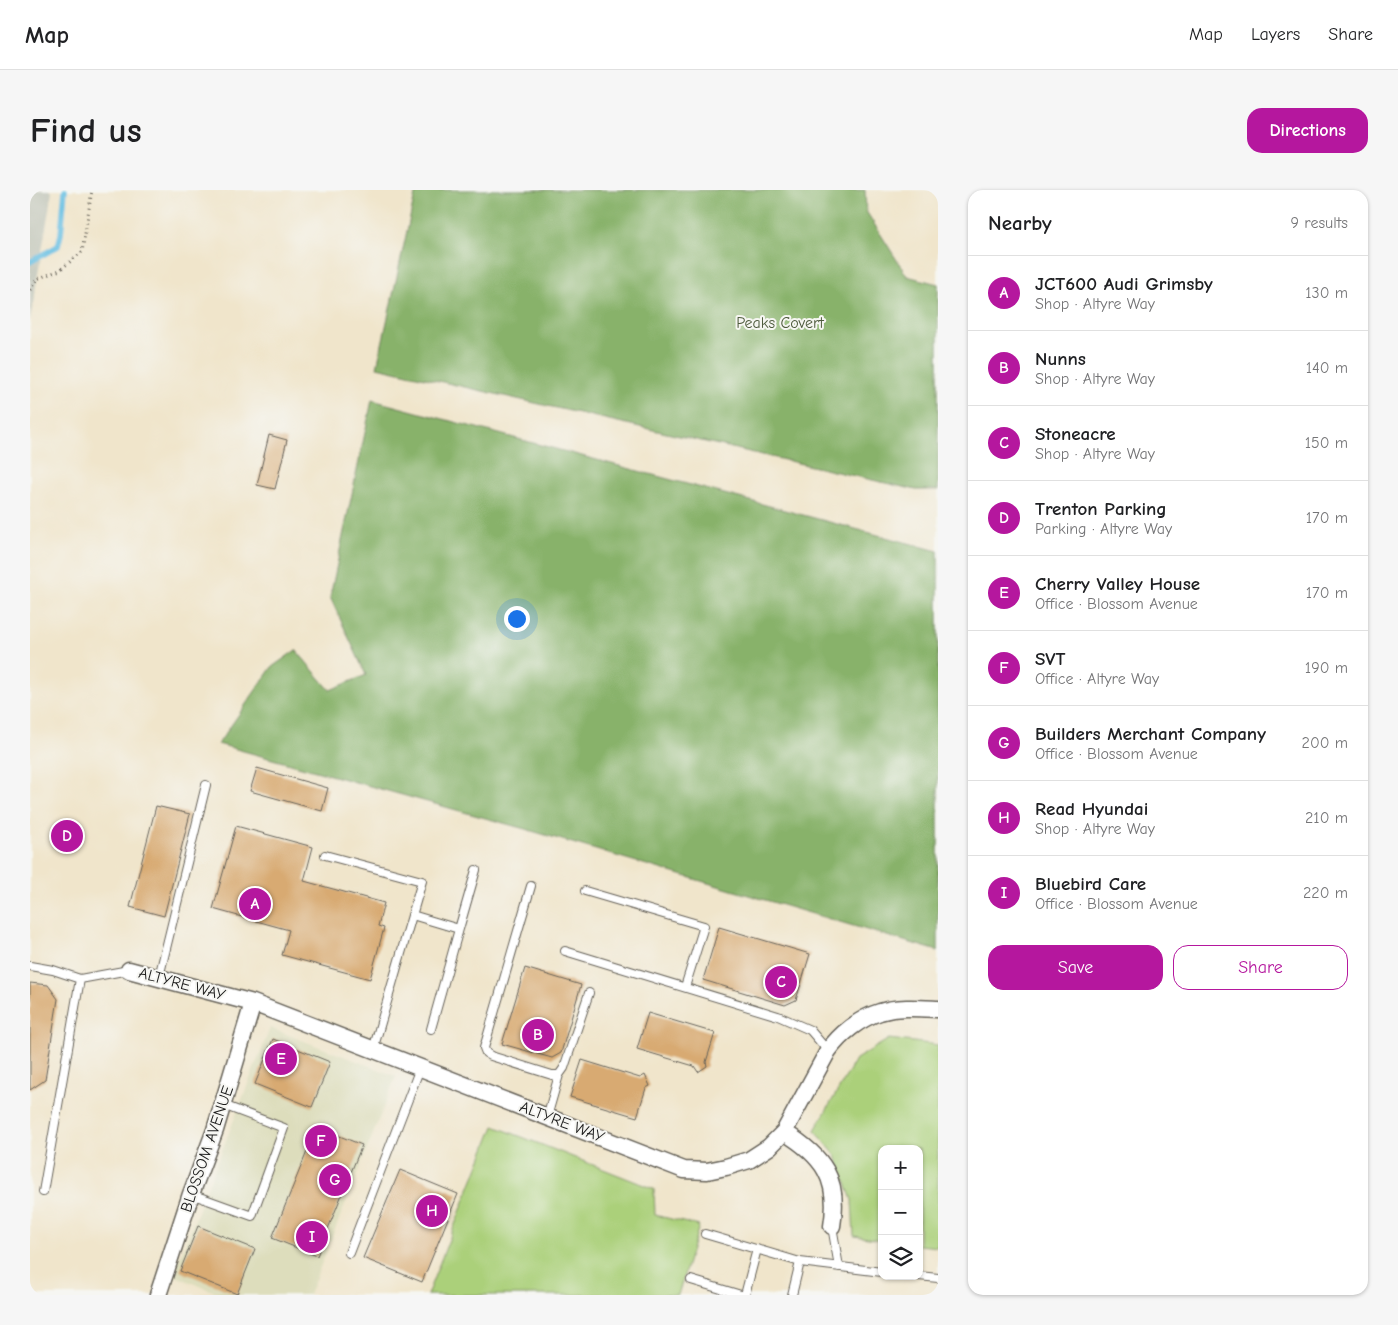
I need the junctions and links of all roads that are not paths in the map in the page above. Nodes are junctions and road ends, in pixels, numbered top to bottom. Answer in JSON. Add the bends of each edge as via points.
{"nodes":[{"id":1,"x":206,"y":785,"type":"dead end"},
{"id":2,"x":325,"y":855,"type":"dead end"},
{"id":3,"x":476,"y":870,"type":"dead end"},
{"id":4,"x":531,"y":886,"type":"dead end"},
{"id":5,"x":584,"y":891,"type":"dead end"},
{"id":6,"x":412,"y":915,"type":"junction"},
{"id":7,"x":459,"y":929,"type":"junction"},
{"id":8,"x":565,"y":951,"type":"dead end"},
{"id":9,"x":30,"y":966,"type":"edge"},
{"id":10,"x":129,"y":970,"type":"joint"},
{"id":11,"x":159,"y":977,"type":"junction"},
{"id":12,"x":80,"y":980,"type":"junction"},
{"id":13,"x":685,"y":987,"type":"junction"},
{"id":14,"x":588,"y":993,"type":"dead end"},
{"id":15,"x":253,"y":1003,"type":"junction"},
{"id":16,"x":938,"y":1009,"type":"edge"},
{"id":17,"x":431,"y":1029,"type":"dead end"},
{"id":18,"x":373,"y":1050,"type":"junction"},
{"id":19,"x":828,"y":1051,"type":"junction"},
{"id":20,"x":420,"y":1068,"type":"junction"},
{"id":21,"x":560,"y":1075,"type":"junction"},
{"id":22,"x":223,"y":1105,"type":"junction"},
{"id":23,"x":547,"y":1117,"type":"junction"},
{"id":24,"x":784,"y":1132,"type":"junction"},
{"id":25,"x":43,"y":1192,"type":"dead end"},
{"id":26,"x":191,"y":1194,"type":"junction"},
{"id":27,"x":832,"y":1226,"type":"joint"},
{"id":28,"x":705,"y":1234,"type":"dead end"},
{"id":29,"x":757,"y":1249,"type":"junction"},
{"id":30,"x":349,"y":1253,"type":"dead end"},
{"id":31,"x":800,"y":1262,"type":"junction"},
{"id":32,"x":839,"y":1267,"type":"junction"},
{"id":33,"x":878,"y":1272,"type":"edge"},
{"id":34,"x":923,"y":1276,"type":"edge"},
{"id":35,"x":938,"y":1278,"type":"edge"},
{"id":36,"x":691,"y":1280,"type":"dead end"},
{"id":37,"x":158,"y":1295,"type":"edge"},
{"id":38,"x":741,"y":1295,"type":"edge"},
{"id":39,"x":746,"y":1295,"type":"edge"},
{"id":40,"x":792,"y":1295,"type":"edge"}],
"edges":[{"from":1,"to":11,"type":"lane"},
{"from":2,"to":6,"type":"lane","via":[[422,881]]},
{"from":3,"to":7,"type":"lane"},
{"from":4,"to":21,"type":"lane","via":[[484,1048],[491,1056],[552,1076]]},
{"from":5,"to":13,"type":"lane","via":[[704,926]]},
{"from":6,"to":7,"type":"lane"},
{"from":6,"to":18,"type":"lane"},
{"from":7,"to":17,"type":"lane"},
{"from":8,"to":13,"type":"lane"},
{"from":9,"to":12,"type":"lane"},
{"from":10,"to":11,"type":"street","name":"ALTYRE WAY"},
{"from":10,"to":12,"type":"lane"},
{"from":11,"to":15,"type":"street","name":"ALTYRE WAY"},
{"from":12,"to":25,"type":"lane"},
{"from":13,"to":19,"type":"lane","via":[[778,1016],[810,1030]]},
{"from":14,"to":21,"type":"lane"},
{"from":15,"to":18,"type":"street","name":"ALTYRE WAY"},
{"from":15,"to":22,"type":"street","name":"BLOSSOM AVENUE"},
{"from":16,"to":19,"type":"street","name":"ALTYRE WAY","via":[[880,1012],[856,1024]]},
{"from":18,"to":20,"type":"street","name":"ALTYRE WAY"},
{"from":19,"to":24,"type":"street","name":"ALTYRE WAY"},
{"from":20,"to":23,"type":"street","name":"ALTYRE WAY"},
{"from":20,"to":30,"type":"lane"},
{"from":21,"to":23,"type":"lane"},
{"from":22,"to":26,"type":"street","name":"BLOSSOM AVENUE"},
{"from":22,"to":26,"type":"lane","via":[[284,1128],[252,1216]]},
{"from":23,"to":24,"type":"street","name":"ALTYRE WAY","via":[[684,1170],[707,1171],[748,1160],[769,1147]]},
{"from":24,"to":27,"type":"street","via":[[808,1148],[824,1166],[833,1195]]},
{"from":26,"to":37,"type":"street","name":"BLOSSOM AVENUE"},
{"from":27,"to":32,"type":"lane"},
{"from":28,"to":29,"type":"lane"},
{"from":29,"to":31,"type":"lane"},
{"from":29,"to":39,"type":"lane"},
{"from":31,"to":32,"type":"lane"},
{"from":31,"to":40,"type":"lane"},
{"from":32,"to":33,"type":"lane"},
{"from":34,"to":35,"type":"lane"},
{"from":36,"to":38,"type":"lane"}]}
